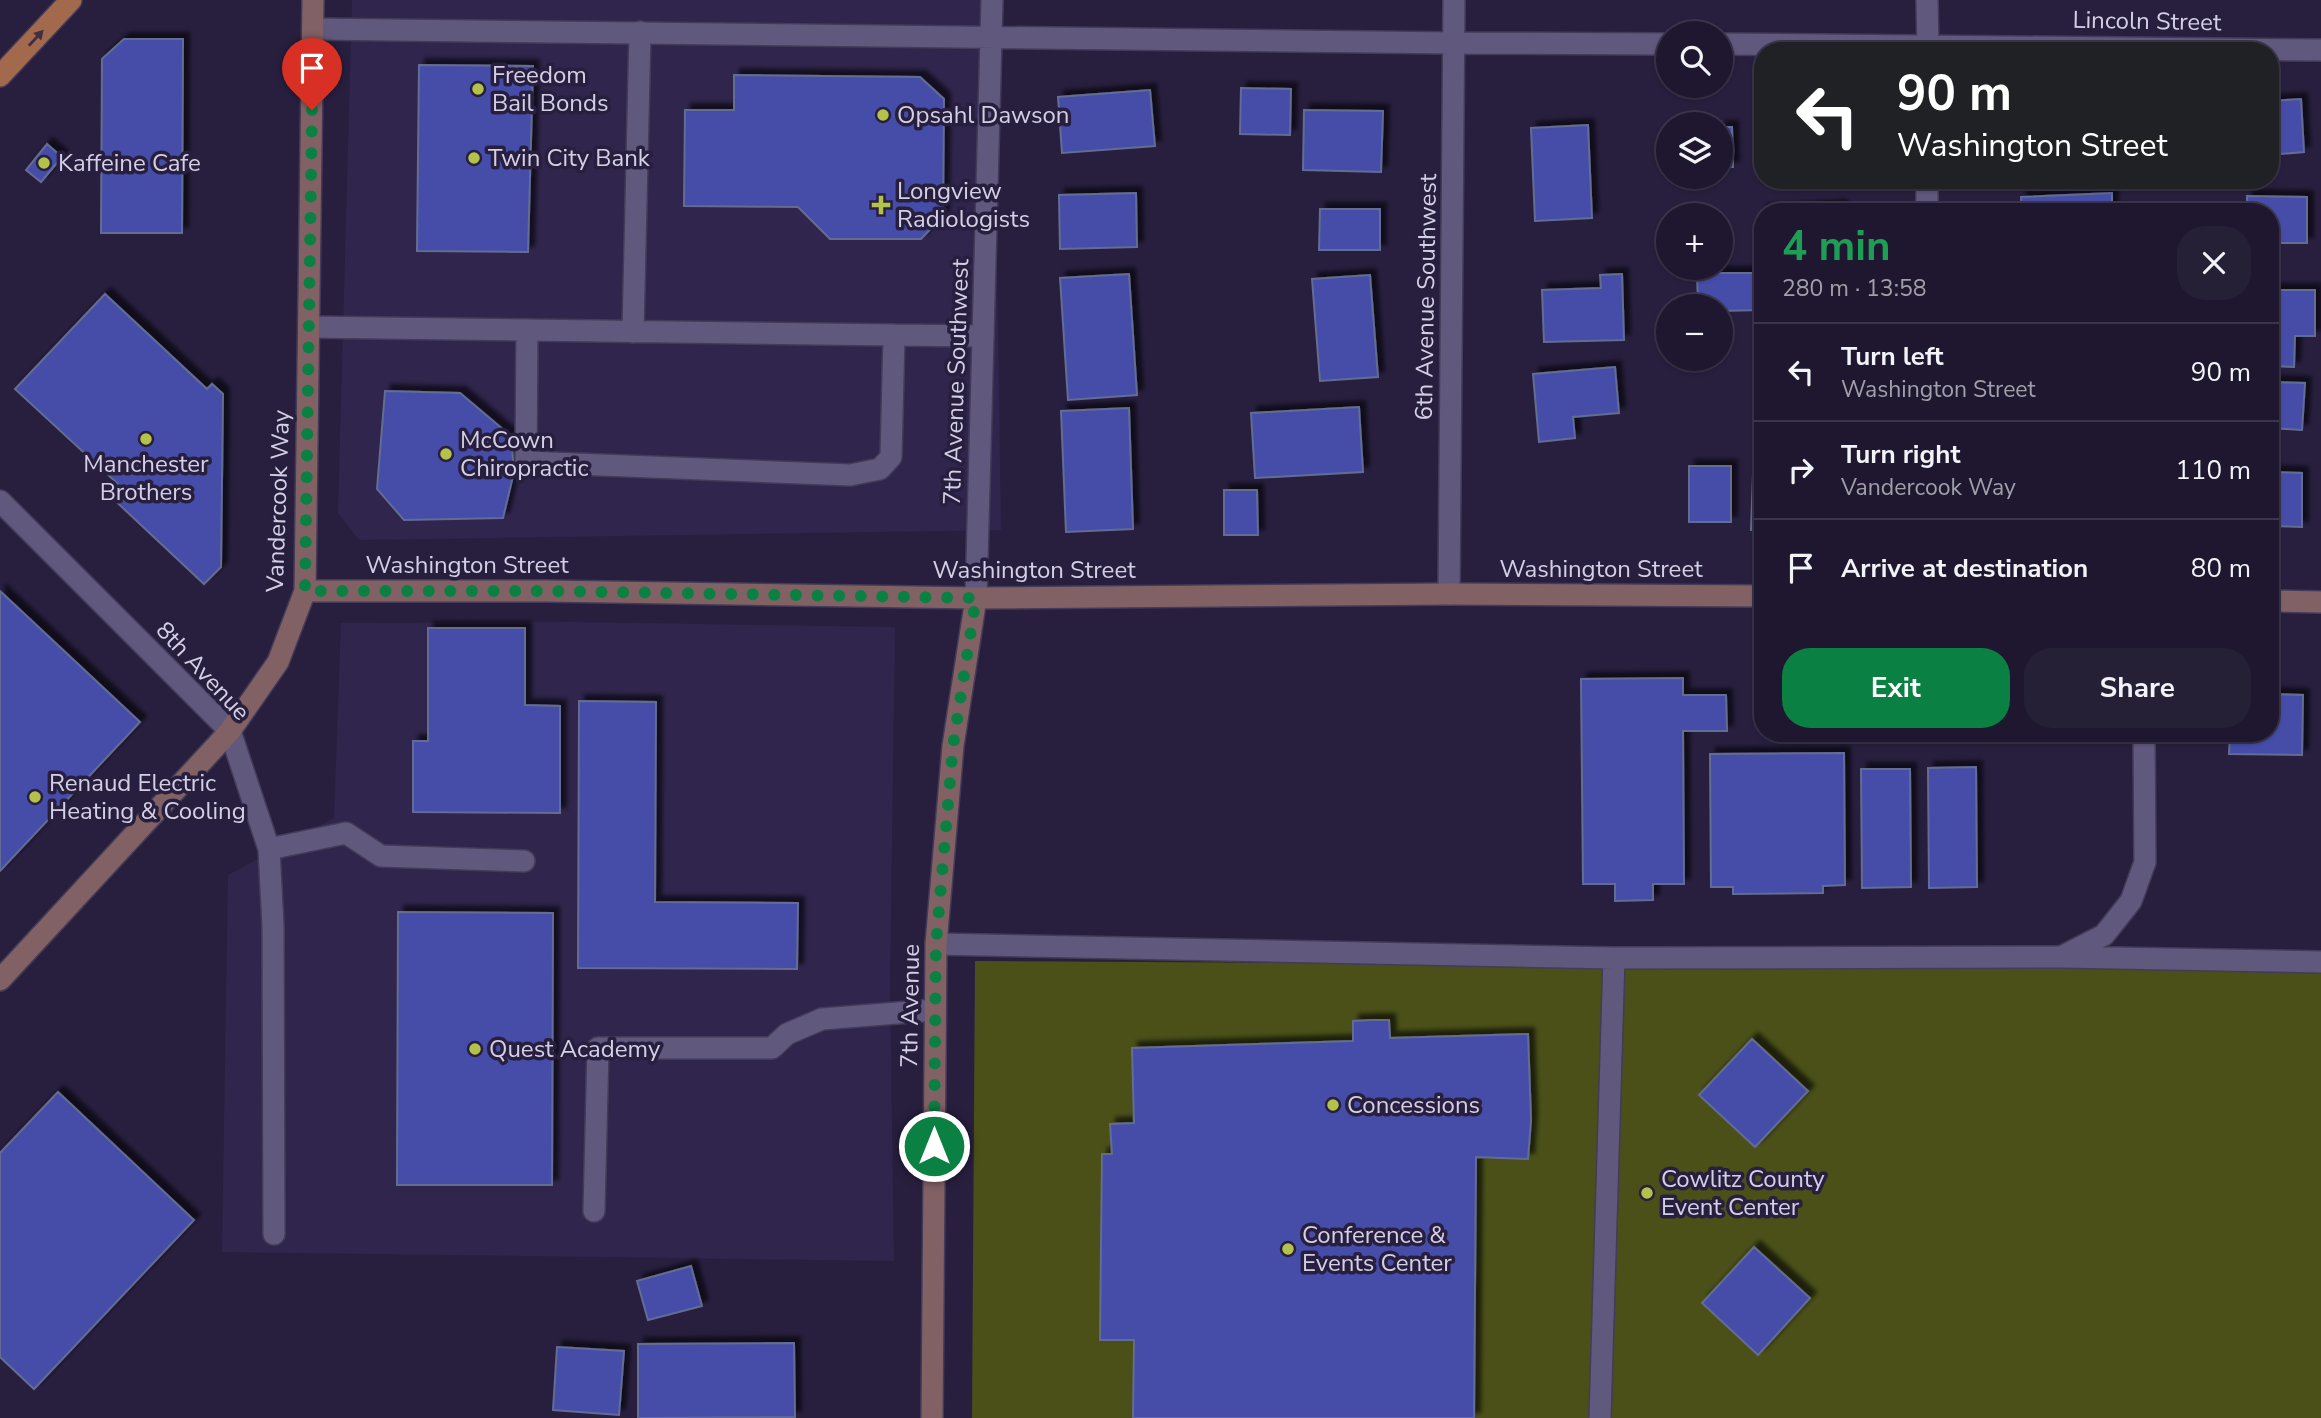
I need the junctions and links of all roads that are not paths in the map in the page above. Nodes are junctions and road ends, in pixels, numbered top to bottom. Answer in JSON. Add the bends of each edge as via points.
{"nodes":[{"id":1,"x":71,"y":0,"type":"edge"},
{"id":2,"x":313,"y":0,"type":"edge"},
{"id":3,"x":992,"y":0,"type":"edge"},
{"id":4,"x":1454,"y":0,"type":"edge"},
{"id":5,"x":1927,"y":0,"type":"edge"},
{"id":6,"x":313,"y":29,"type":"junction"},
{"id":7,"x":640,"y":32,"type":"junction"},
{"id":8,"x":992,"y":36,"type":"junction"},
{"id":9,"x":1928,"y":42,"type":"edge"},
{"id":10,"x":1454,"y":43,"type":"junction"},
{"id":11,"x":1656,"y":44,"type":"edge"},
{"id":12,"x":1733,"y":44,"type":"edge"},
{"id":13,"x":1754,"y":45,"type":"edge"},
{"id":14,"x":2279,"y":50,"type":"edge"},
{"id":15,"x":2321,"y":50,"type":"edge"},
{"id":16,"x":0,"y":76,"type":"edge"},
{"id":17,"x":309,"y":327,"type":"junction"},
{"id":18,"x":527,"y":330,"type":"junction"},
{"id":19,"x":633,"y":332,"type":"junction"},
{"id":20,"x":894,"y":335,"type":"junction"},
{"id":21,"x":984,"y":336,"type":"junction"},
{"id":22,"x":1,"y":505,"type":"edge"},
{"id":23,"x":305,"y":591,"type":"junction"},
{"id":24,"x":1449,"y":594,"type":"junction"},
{"id":25,"x":1754,"y":596,"type":"edge"},
{"id":26,"x":976,"y":598,"type":"junction"},
{"id":27,"x":2279,"y":601,"type":"edge"},
{"id":28,"x":2321,"y":602,"type":"edge"},
{"id":29,"x":230,"y":731,"type":"junction"},
{"id":30,"x":2144,"y":742,"type":"edge"},
{"id":31,"x":269,"y":849,"type":"junction"},
{"id":32,"x":524,"y":861,"type":"dead end"},
{"id":33,"x":936,"y":944,"type":"junction"},
{"id":34,"x":2060,"y":957,"type":"junction"},
{"id":35,"x":1615,"y":958,"type":"junction"},
{"id":36,"x":2321,"y":962,"type":"edge"},
{"id":37,"x":0,"y":980,"type":"edge"},
{"id":38,"x":936,"y":1010,"type":"junction"},
{"id":39,"x":594,"y":1211,"type":"dead end"},
{"id":40,"x":274,"y":1234,"type":"dead end"},
{"id":41,"x":932,"y":1418,"type":"edge"},
{"id":42,"x":1600,"y":1418,"type":"edge"}],
"edges":[{"from":16,"to":1,"type":"main road","one_way":true},
{"from":2,"to":6,"type":"street","name":"Vandercook Way"},
{"from":3,"to":8,"type":"street","name":"7th Avenue Southwest"},
{"from":4,"to":10,"type":"street","name":"6th Avenue Southwest"},
{"from":5,"to":9,"type":"street"},
{"from":6,"to":7,"type":"street"},
{"from":6,"to":17,"type":"street","name":"Vandercook Way"},
{"from":7,"to":8,"type":"street"},
{"from":7,"to":19,"type":"street"},
{"from":8,"to":10,"type":"street"},
{"from":8,"to":21,"type":"street","name":"7th Avenue Southwest"},
{"from":10,"to":11,"type":"street"},
{"from":10,"to":24,"type":"street","name":"6th Avenue Southwest"},
{"from":12,"to":13,"type":"street","name":"Lincoln Street"},
{"from":14,"to":15,"type":"street","name":"Lincoln Street"},
{"from":17,"to":18,"type":"street"},
{"from":17,"to":23,"type":"street","name":"Vandercook Way"},
{"from":18,"to":19,"type":"street"},
{"from":18,"to":20,"type":"street","via":[[526,463],[850,475],[880,469],[891,457]]},
{"from":19,"to":20,"type":"street"},
{"from":20,"to":21,"type":"street"},
{"from":21,"to":26,"type":"street","name":"7th Avenue Southwest"},
{"from":22,"to":29,"type":"street","name":"8th Avenue"},
{"from":23,"to":26,"type":"street","name":"Washington Street"},
{"from":23,"to":29,"type":"street","name":"Vandercook Way","via":[[278,663]]},
{"from":24,"to":25,"type":"street","name":"Washington Street"},
{"from":24,"to":26,"type":"street","name":"Washington Street"},
{"from":26,"to":33,"type":"street","name":"7th Avenue","via":[[953,746]]},
{"from":27,"to":28,"type":"street"},
{"from":29,"to":31,"type":"street","name":"8th Avenue"},
{"from":29,"to":37,"type":"street","name":"Vandercook Way"},
{"from":30,"to":34,"type":"street","via":[[2145,862],[2131,901],[2104,935]]},
{"from":31,"to":32,"type":"street","via":[[346,833],[381,856]]},
{"from":31,"to":40,"type":"street","name":"8th Avenue"},
{"from":33,"to":35,"type":"street"},
{"from":33,"to":38,"type":"street","name":"7th Avenue"},
{"from":34,"to":35,"type":"street"},
{"from":34,"to":36,"type":"street"},
{"from":35,"to":42,"type":"street"},
{"from":38,"to":39,"type":"street","via":[[822,1020],[787,1034],[772,1048],[597,1048]]},
{"from":38,"to":41,"type":"street","name":"7th Avenue"}]}
